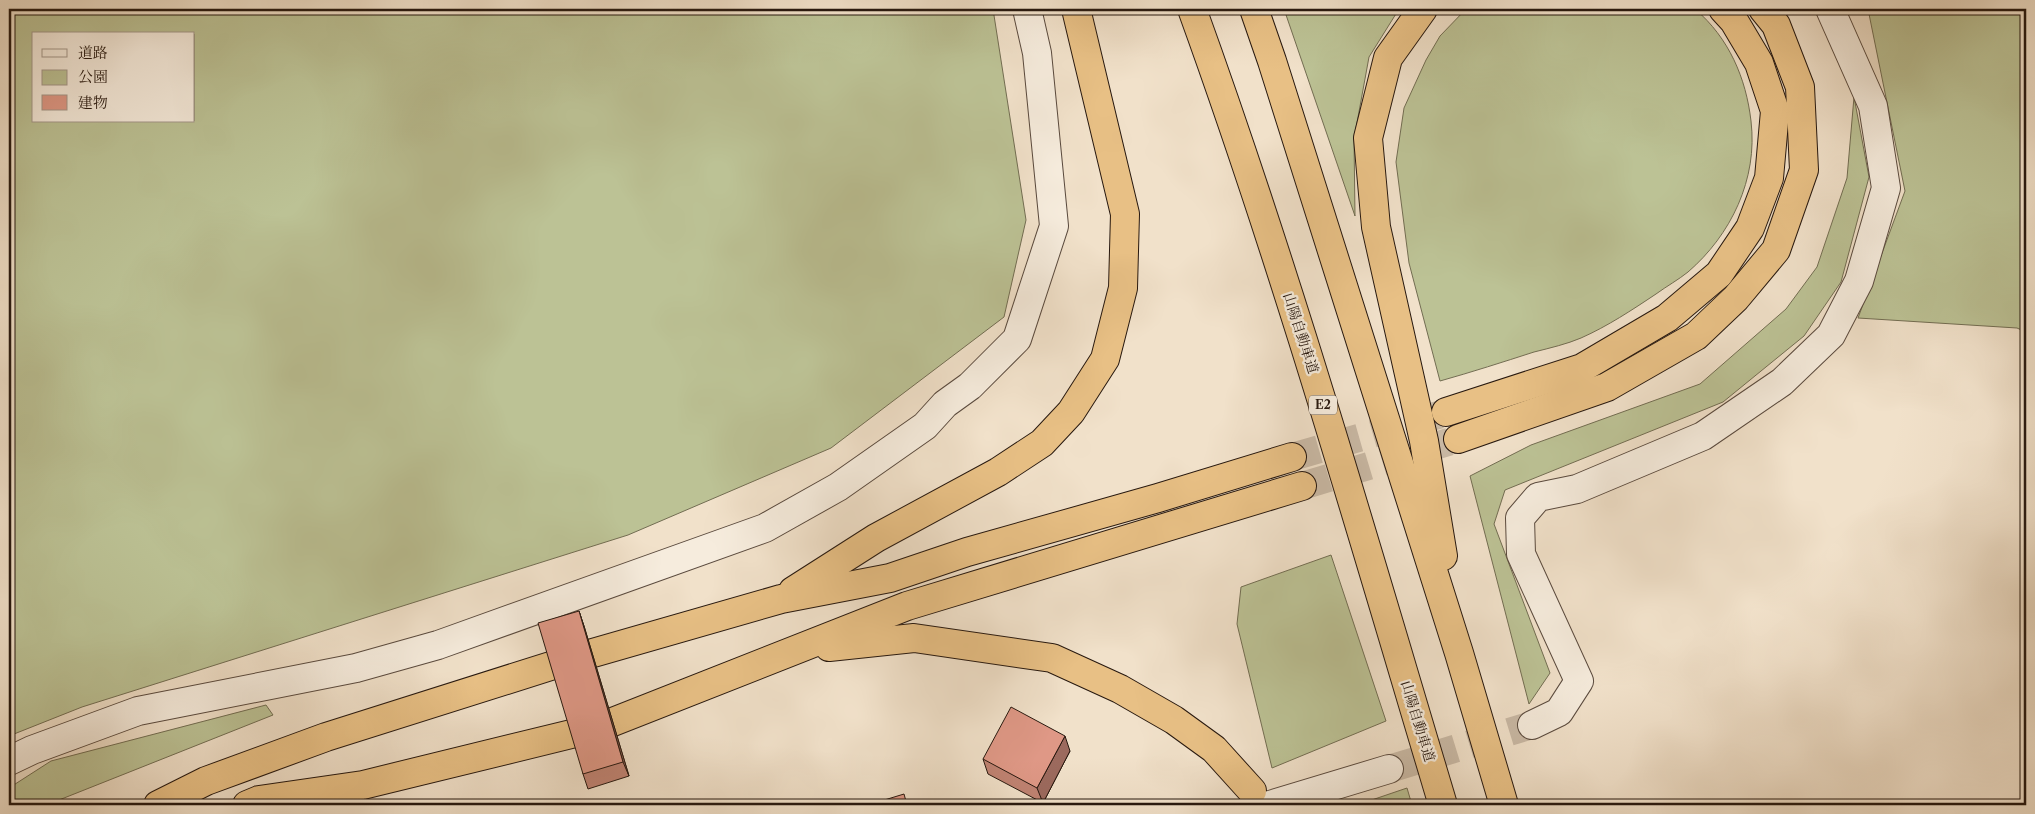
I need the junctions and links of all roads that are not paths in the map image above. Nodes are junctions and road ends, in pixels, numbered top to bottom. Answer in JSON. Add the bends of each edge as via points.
{"nodes":[{"id":1,"x":1027,"y":9,"type":"edge"},
{"id":2,"x":1076,"y":9,"type":"edge"},
{"id":3,"x":1192,"y":9,"type":"edge"},
{"id":4,"x":1254,"y":9,"type":"edge"},
{"id":5,"x":1423,"y":9,"type":"edge"},
{"id":6,"x":1723,"y":9,"type":"edge"},
{"id":7,"x":1763,"y":9,"type":"edge"},
{"id":8,"x":1830,"y":9,"type":"edge"},
{"id":9,"x":1446,"y":412,"type":"tunnel mouth"},
{"id":10,"x":1458,"y":439,"type":"tunnel mouth"},
{"id":11,"x":1292,"y":457,"type":"tunnel mouth"},
{"id":12,"x":1302,"y":486,"type":"tunnel mouth"},
{"id":13,"x":781,"y":599,"type":"junction"},
{"id":14,"x":793,"y":650,"type":"junction"},
{"id":15,"x":1459,"y":653,"type":"junction"},
{"id":16,"x":1532,"y":725,"type":"tunnel mouth"},
{"id":17,"x":9,"y":761,"type":"edge"},
{"id":18,"x":1388,"y":769,"type":"tunnel mouth"},
{"id":19,"x":363,"y":785,"type":"junction"},
{"id":20,"x":1261,"y":798,"type":"edge"},
{"id":21,"x":158,"y":805,"type":"edge"},
{"id":22,"x":246,"y":805,"type":"edge"},
{"id":23,"x":328,"y":805,"type":"edge"},
{"id":24,"x":1443,"y":805,"type":"edge"},
{"id":25,"x":1504,"y":805,"type":"edge"}],
"edges":[{"from":1,"to":17,"type":"street","via":[[1037,53],[1054,226],[1017,338],[925,426],[838,487],[765,528],[438,645],[356,668],[138,711]]},
{"from":2,"to":13,"type":"highway","via":[[1125,214],[1122,288],[1105,359],[1072,412],[1042,442],[998,472],[876,538]]},
{"from":3,"to":24,"type":"highway","name":"山陽自動車道","number":"E2","via":[[1303,338]]},
{"from":4,"to":15,"type":"highway"},
{"from":5,"to":15,"type":"highway","via":[[1388,58],[1368,138],[1376,227],[1424,441]]},
{"from":6,"to":9,"type":"highway","via":[[1759,63],[1775,111],[1769,178],[1750,228],[1719,274],[1667,318],[1582,368]]},
{"from":7,"to":10,"type":"highway","via":[[1776,25],[1800,87],[1804,170],[1776,250],[1736,298],[1696,336],[1607,387]]},
{"from":8,"to":16,"type":"street","via":[[1873,106],[1886,188],[1860,282],[1831,335],[1782,382],[1703,436],[1577,489],[1538,497],[1520,518],[1522,554],[1579,681],[1559,712]]},
{"from":11,"to":13,"type":"highway","via":[[967,552],[890,578]]},
{"from":12,"to":14,"type":"highway","via":[[907,606]]},
{"from":13,"to":21,"type":"highway","via":[[579,657],[326,737],[206,781]]},
{"from":14,"to":19,"type":"highway","via":[[600,727]]},
{"from":14,"to":20,"type":"highway","via":[[914,638],[1052,658],[1120,688],[1174,720],[1214,750]]},
{"from":15,"to":25,"type":"highway"},
{"from":18,"to":20,"type":"street"},
{"from":19,"to":22,"type":"highway","via":[[259,800]]},
{"from":19,"to":23,"type":"highway"}]}
